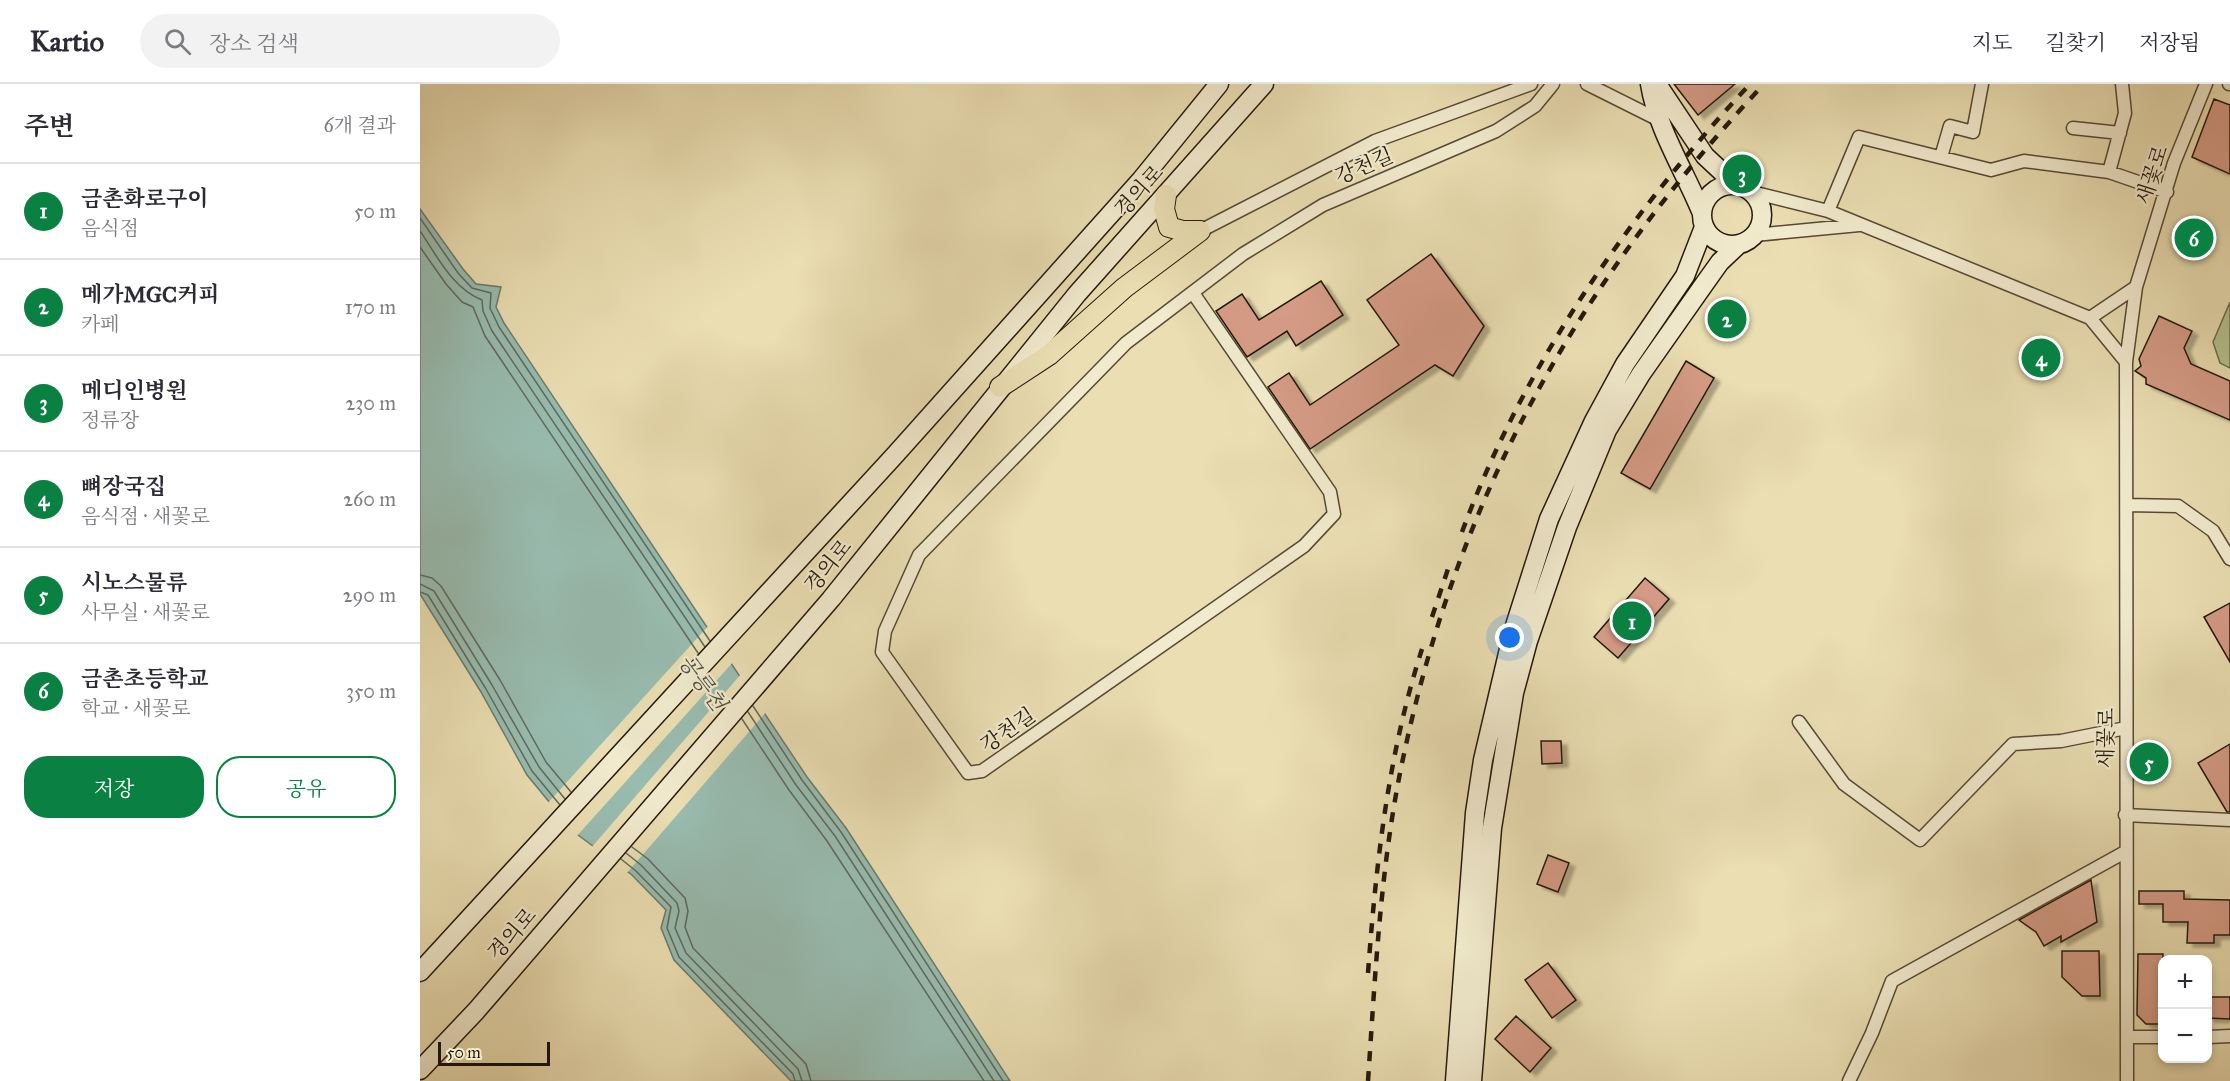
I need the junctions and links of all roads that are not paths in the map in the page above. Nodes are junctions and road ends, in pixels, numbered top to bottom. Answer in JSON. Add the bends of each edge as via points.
{"nodes":[{"id":1,"x":1219,"y":84,"type":"edge"},
{"id":2,"x":1264,"y":84,"type":"edge"},
{"id":3,"x":1531,"y":84,"type":"edge"},
{"id":4,"x":1553,"y":84,"type":"edge"},
{"id":5,"x":1587,"y":84,"type":"edge"},
{"id":6,"x":1650,"y":84,"type":"edge"},
{"id":7,"x":1657,"y":84,"type":"edge"},
{"id":8,"x":1982,"y":84,"type":"edge"},
{"id":9,"x":2122,"y":84,"type":"edge"},
{"id":10,"x":2206,"y":84,"type":"edge"},
{"id":11,"x":1661,"y":121,"type":"junction"},
{"id":12,"x":2073,"y":128,"type":"dead end"},
{"id":13,"x":2120,"y":133,"type":"junction"},
{"id":14,"x":1941,"y":157,"type":"junction"},
{"id":15,"x":2109,"y":172,"type":"junction"},
{"id":16,"x":1735,"y":184,"type":"junction"},
{"id":17,"x":1752,"y":192,"type":"junction"},
{"id":18,"x":2167,"y":192,"type":"junction"},
{"id":19,"x":1166,"y":195,"type":"junction"},
{"id":20,"x":1828,"y":211,"type":"junction"},
{"id":21,"x":1703,"y":219,"type":"junction"},
{"id":22,"x":1863,"y":225,"type":"junction"},
{"id":23,"x":1200,"y":231,"type":"junction"},
{"id":24,"x":1755,"y":235,"type":"junction"},
{"id":25,"x":1738,"y":245,"type":"junction"},
{"id":26,"x":2137,"y":284,"type":"junction"},
{"id":27,"x":1193,"y":292,"type":"junction"},
{"id":28,"x":2090,"y":318,"type":"junction"},
{"id":29,"x":2126,"y":362,"type":"junction"},
{"id":30,"x":1000,"y":387,"type":"junction"},
{"id":31,"x":2128,"y":505,"type":"junction"},
{"id":32,"x":2230,"y":559,"type":"edge"},
{"id":33,"x":1799,"y":722,"type":"dead end"},
{"id":34,"x":2126,"y":728,"type":"junction"},
{"id":35,"x":2125,"y":815,"type":"junction"},
{"id":36,"x":2230,"y":820,"type":"edge"},
{"id":37,"x":2125,"y":852,"type":"junction"},
{"id":38,"x":420,"y":972,"type":"edge"},
{"id":39,"x":2212,"y":1036,"type":"edge"},
{"id":40,"x":2230,"y":1036,"type":"edge"},
{"id":41,"x":2127,"y":1037,"type":"junction"},
{"id":42,"x":2158,"y":1037,"type":"edge"},
{"id":43,"x":420,"y":1070,"type":"edge"},
{"id":44,"x":1455,"y":1081,"type":"edge"},
{"id":45,"x":1472,"y":1081,"type":"edge"},
{"id":46,"x":1849,"y":1081,"type":"edge"},
{"id":47,"x":2127,"y":1081,"type":"edge"}],
"edges":[{"from":1,"to":38,"type":"main road","name":"경의로","via":[[1141,180]]},
{"from":2,"to":19,"type":"main road","name":"경의로"},
{"from":3,"to":23,"type":"street","via":[[1376,141]]},
{"from":4,"to":27,"type":"street","name":"강천길","via":[[1535,106],[1496,131],[1323,205],[1243,254]]},
{"from":5,"to":11,"type":"street"},
{"from":6,"to":11,"type":"main road"},
{"from":7,"to":16,"type":"main road","via":[[1705,156]]},
{"from":8,"to":14,"type":"street","via":[[1973,132],[1950,126]]},
{"from":9,"to":13,"type":"street","via":[[2126,113]]},
{"from":10,"to":18,"type":"street","name":"새꽃로","via":[[2174,163]]},
{"from":11,"to":21,"type":"main road"},
{"from":12,"to":13,"type":"street"},
{"from":13,"to":15,"type":"street"},
{"from":14,"to":15,"type":"street","via":[[1991,170],[2024,161]]},
{"from":14,"to":20,"type":"street","via":[[1859,137]]},
{"from":15,"to":18,"type":"street"},
{"from":16,"to":17,"type":"main road"},
{"from":16,"to":21,"type":"main road","via":[[1717,188],[1704,202]]},
{"from":17,"to":20,"type":"street"},
{"from":17,"to":24,"type":"main road","via":[[1762,209]]},
{"from":18,"to":26,"type":"street","name":"새꽃로"},
{"from":19,"to":23,"type":"main road","via":[[1164,209],[1169,227]]},
{"from":19,"to":30,"type":"main road","name":"경의로"},
{"from":20,"to":22,"type":"street"},
{"from":21,"to":25,"type":"main road","via":[[1714,240]]},
{"from":21,"to":44,"type":"main road","via":[[1685,276],[1625,364],[1594,421],[1550,519],[1513,632],[1483,760],[1475,813]]},
{"from":22,"to":24,"type":"street"},
{"from":22,"to":28,"type":"street"},
{"from":23,"to":30,"type":"main road","via":[[1125,288],[1050,355]]},
{"from":24,"to":25,"type":"main road"},
{"from":25,"to":45,"type":"main road","via":[[1705,283],[1607,430],[1567,527],[1528,641],[1514,693],[1492,828]]},
{"from":26,"to":28,"type":"street"},
{"from":26,"to":29,"type":"street","name":"새꽃로"},
{"from":27,"to":27,"type":"street","name":"강천길","via":[[1126,343],[919,555],[885,631],[882,652],[968,773],[982,771],[1304,546],[1334,514],[1330,492]]},
{"from":28,"to":29,"type":"street"},
{"from":29,"to":31,"type":"street","name":"새꽃로"},
{"from":30,"to":43,"type":"main road","name":"경의로","via":[[831,599],[476,1011]]},
{"from":31,"to":32,"type":"street","via":[[2178,506],[2213,531]]},
{"from":31,"to":34,"type":"street","name":"새꽃로"},
{"from":33,"to":34,"type":"street","via":[[1844,784],[1920,840],[2013,744],[2061,741]]},
{"from":34,"to":35,"type":"street","name":"새꽃로"},
{"from":35,"to":36,"type":"street"},
{"from":35,"to":37,"type":"street","name":"새꽃로"},
{"from":37,"to":41,"type":"street","name":"새꽃로"},
{"from":37,"to":46,"type":"street","via":[[1892,981]]},
{"from":39,"to":40,"type":"street"},
{"from":41,"to":42,"type":"street"},
{"from":41,"to":47,"type":"street","name":"새꽃로"}]}
